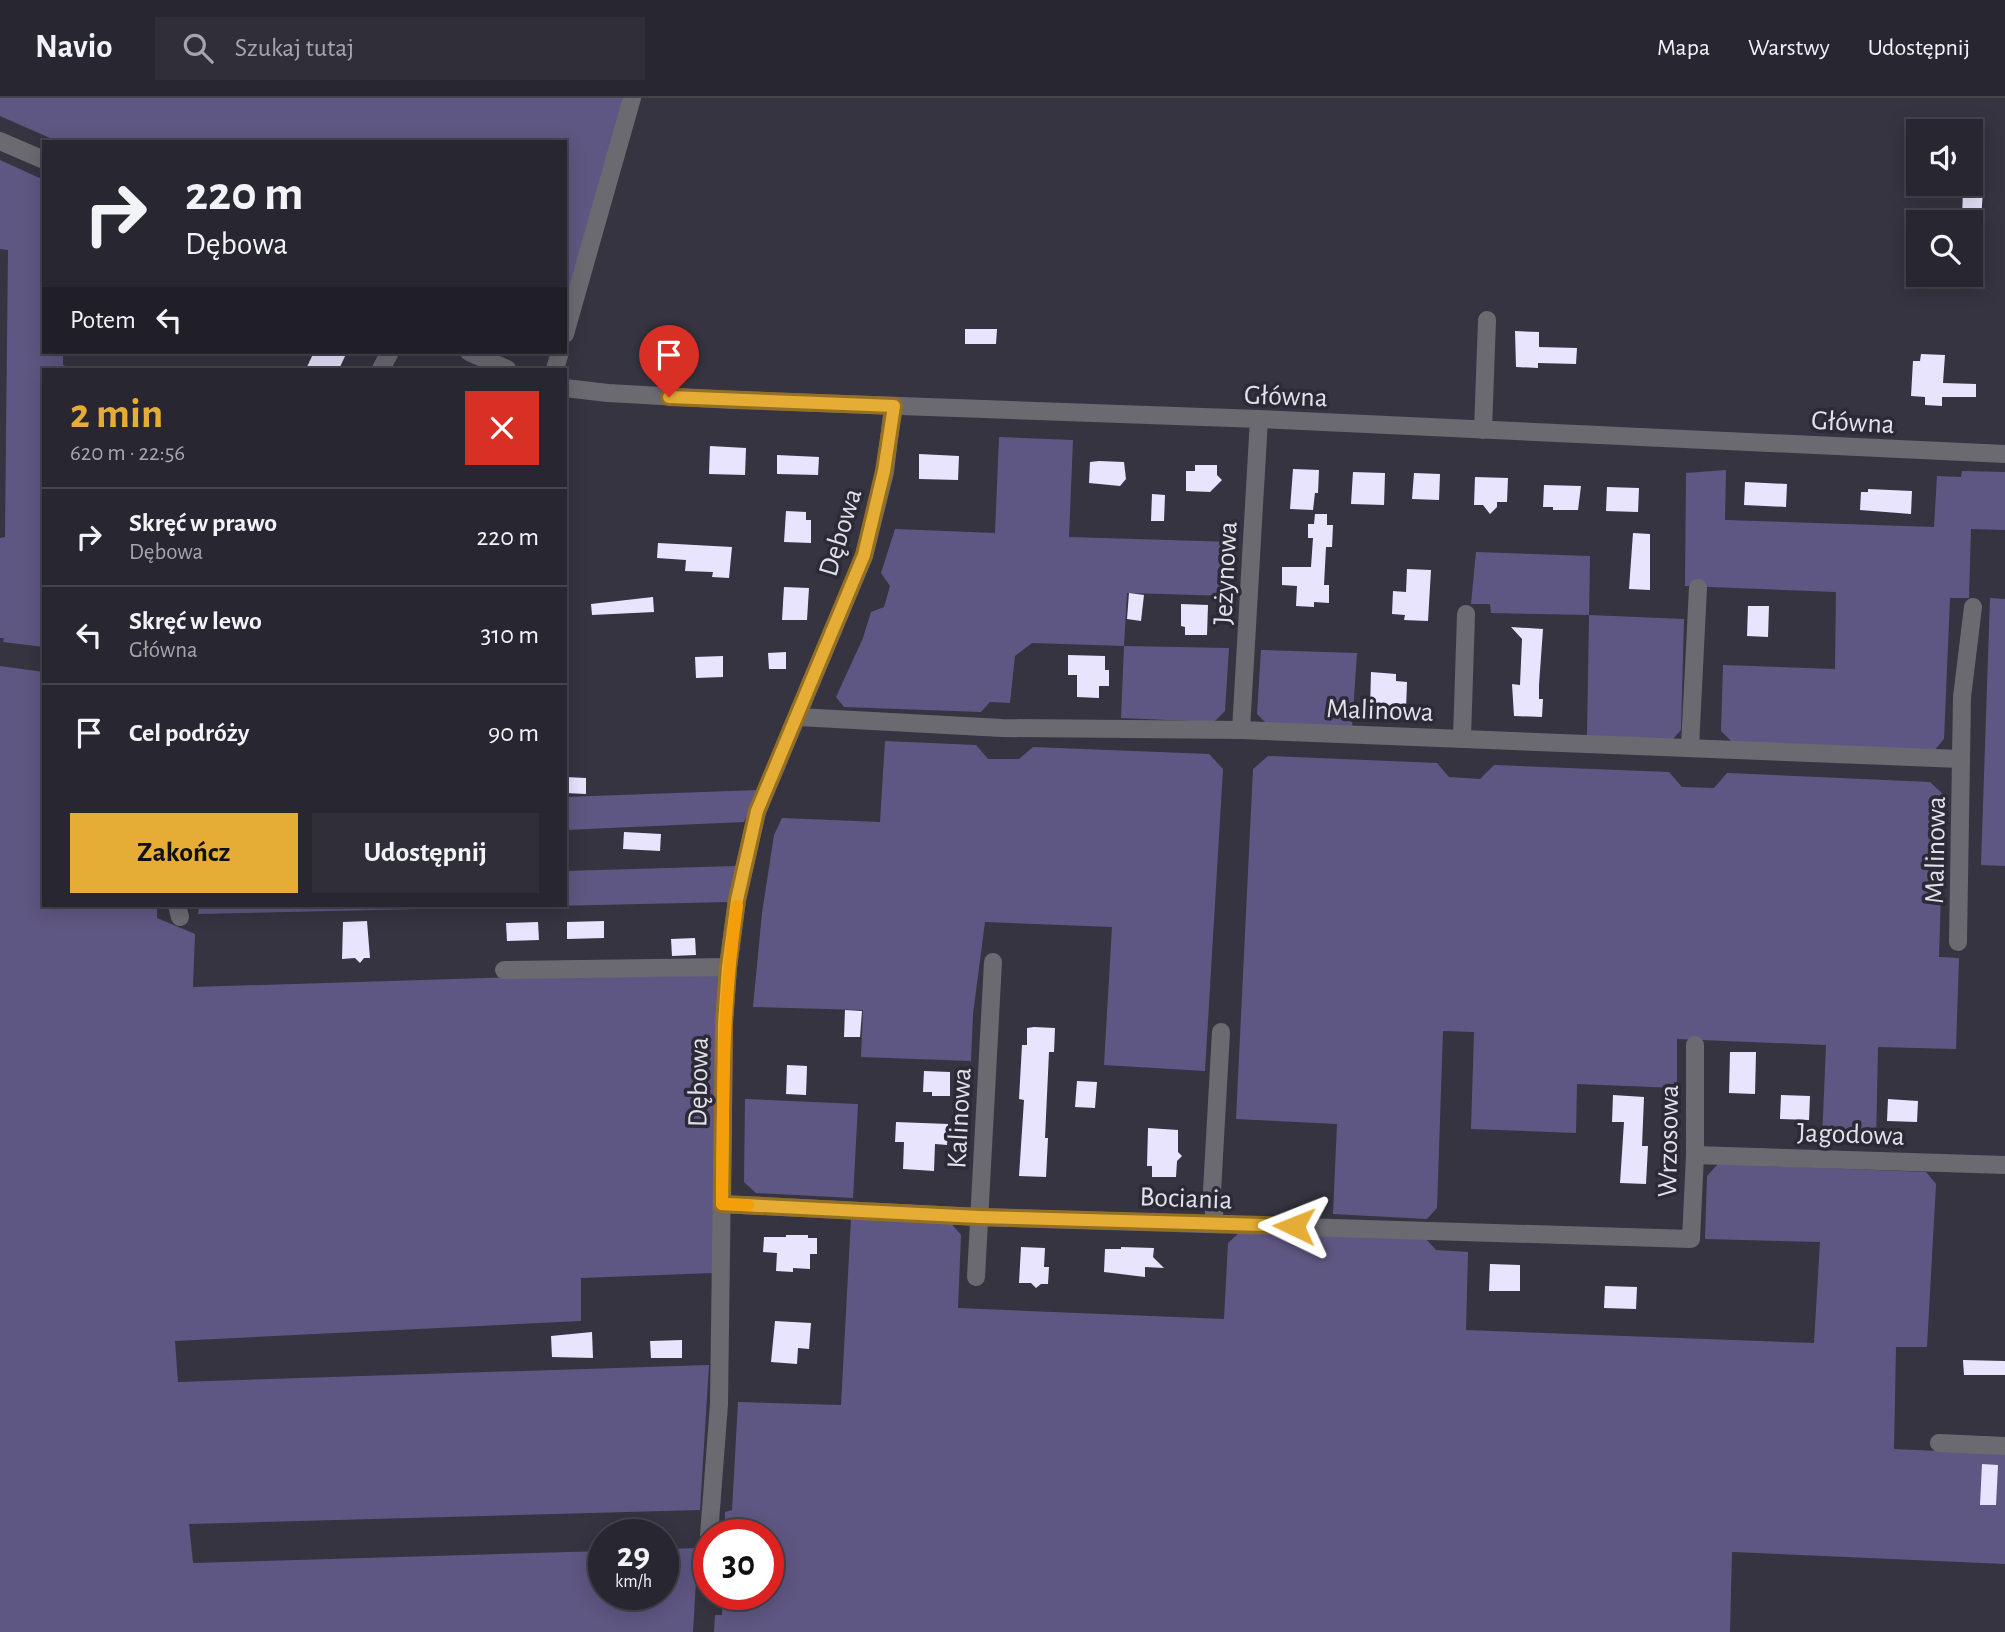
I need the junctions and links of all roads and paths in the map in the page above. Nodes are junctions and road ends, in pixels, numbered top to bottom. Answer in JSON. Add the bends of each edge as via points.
{"nodes":[{"id":1,"x":632,"y":98,"type":"edge"},
{"id":2,"x":0,"y":141,"type":"edge"},
{"id":3,"x":42,"y":159,"type":"edge"},
{"id":4,"x":1487,"y":320,"type":"dead end"},
{"id":5,"x":567,"y":327,"type":"edge"},
{"id":6,"x":473,"y":354,"type":"edge"},
{"id":7,"x":505,"y":368,"type":"edge"},
{"id":8,"x":567,"y":388,"type":"edge"},
{"id":9,"x":894,"y":406,"type":"junction"},
{"id":10,"x":1259,"y":419,"type":"junction"},
{"id":11,"x":1483,"y":430,"type":"junction"},
{"id":12,"x":2005,"y":454,"type":"edge"},
{"id":13,"x":1698,"y":588,"type":"dead end"},
{"id":14,"x":1973,"y":607,"type":"dead end"},
{"id":15,"x":1466,"y":614,"type":"dead end"},
{"id":16,"x":797,"y":717,"type":"junction"},
{"id":17,"x":1241,"y":730,"type":"junction"},
{"id":18,"x":1462,"y":738,"type":"junction"},
{"id":19,"x":1690,"y":747,"type":"junction"},
{"id":20,"x":1960,"y":759,"type":"junction"},
{"id":21,"x":1958,"y":942,"type":"dead end"},
{"id":22,"x":993,"y":962,"type":"dead end"},
{"id":23,"x":728,"y":967,"type":"junction"},
{"id":24,"x":504,"y":970,"type":"dead end"},
{"id":25,"x":1221,"y":1032,"type":"dead end"},
{"id":26,"x":1695,"y":1045,"type":"dead end"},
{"id":27,"x":1695,"y":1155,"type":"junction"},
{"id":28,"x":2005,"y":1165,"type":"edge"},
{"id":29,"x":722,"y":1204,"type":"junction"},
{"id":30,"x":979,"y":1217,"type":"junction"},
{"id":31,"x":1215,"y":1224,"type":"junction"},
{"id":32,"x":1690,"y":1239,"type":"joint"},
{"id":33,"x":976,"y":1277,"type":"dead end"},
{"id":34,"x":1939,"y":1443,"type":"dead end"},
{"id":35,"x":2005,"y":1446,"type":"edge"},
{"id":36,"x":710,"y":1519,"type":"edge"}],
"edges":[{"from":1,"to":5,"type":"street"},
{"from":2,"to":3,"type":"street"},
{"from":4,"to":11,"type":"street"},
{"from":6,"to":7,"type":"street"},
{"from":8,"to":9,"type":"street","name":"Główna"},
{"from":9,"to":10,"type":"street","name":"Główna"},
{"from":9,"to":16,"type":"street","name":"Dębowa","via":[[864,555]]},
{"from":10,"to":11,"type":"street","name":"Główna"},
{"from":10,"to":17,"type":"street","name":"Jeżynowa"},
{"from":11,"to":12,"type":"street","name":"Główna"},
{"from":13,"to":19,"type":"street"},
{"from":14,"to":20,"type":"street","name":"Malinowa"},
{"from":15,"to":18,"type":"street"},
{"from":16,"to":17,"type":"street","name":"Malinowa","via":[[1002,728]]},
{"from":16,"to":23,"type":"street","name":"Dębowa","via":[[757,811]]},
{"from":17,"to":18,"type":"street","name":"Malinowa"},
{"from":18,"to":19,"type":"street","name":"Malinowa"},
{"from":19,"to":20,"type":"street","name":"Malinowa"},
{"from":20,"to":21,"type":"street","name":"Malinowa"},
{"from":22,"to":30,"type":"street","name":"Kalinowa"},
{"from":23,"to":24,"type":"street"},
{"from":23,"to":29,"type":"street","name":"Dębowa"},
{"from":25,"to":31,"type":"street","via":[[1212,1191]]},
{"from":26,"to":27,"type":"street","name":"Wrzosowa"},
{"from":27,"to":28,"type":"street","name":"Jagodowa"},
{"from":27,"to":32,"type":"street","name":"Wrzosowa"},
{"from":29,"to":30,"type":"street","name":"Bociania"},
{"from":29,"to":36,"type":"street","name":"Dębowa","via":[[719,1404]]},
{"from":30,"to":31,"type":"street","name":"Bociania"},
{"from":30,"to":33,"type":"street","name":"Kalinowa"},
{"from":31,"to":32,"type":"street","name":"Bociania"},
{"from":34,"to":35,"type":"street"}]}
